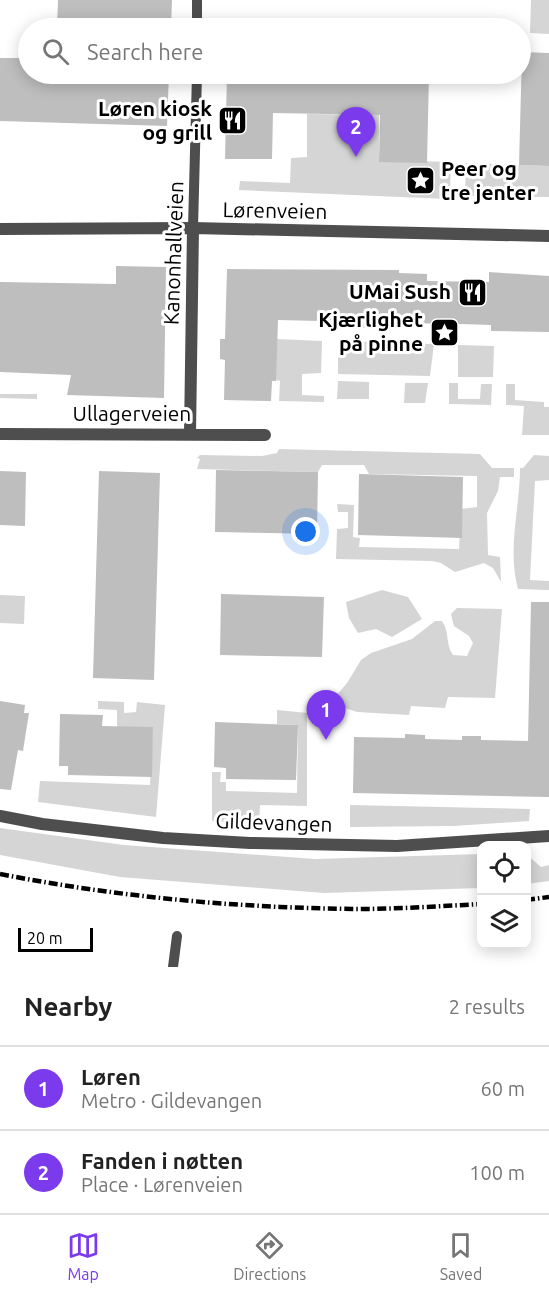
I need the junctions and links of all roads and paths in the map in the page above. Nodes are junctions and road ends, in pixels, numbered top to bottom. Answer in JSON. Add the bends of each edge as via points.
{"nodes":[{"id":1,"x":197,"y":0,"type":"edge"},
{"id":2,"x":197,"y":18,"type":"edge"},
{"id":3,"x":197,"y":84,"type":"edge"},
{"id":4,"x":193,"y":228,"type":"junction"},
{"id":5,"x":0,"y":229,"type":"edge"},
{"id":6,"x":549,"y":236,"type":"edge"},
{"id":7,"x":0,"y":434,"type":"edge"},
{"id":8,"x":190,"y":434,"type":"junction"},
{"id":9,"x":265,"y":435,"type":"dead end"},
{"id":10,"x":0,"y":816,"type":"edge"},
{"id":11,"x":549,"y":836,"type":"edge"},
{"id":12,"x":177,"y":936,"type":"dead end"},
{"id":13,"x":173,"y":967,"type":"edge"}],
"edges":[{"from":1,"to":2,"type":"lane"},
{"from":3,"to":4,"type":"lane","name":"Kanonhallveien"},
{"from":4,"to":5,"type":"street","name":"Lørenveien"},
{"from":4,"to":6,"type":"street","name":"Lørenveien"},
{"from":4,"to":8,"type":"street","name":"Kanonhallveien"},
{"from":7,"to":8,"type":"street","name":"Ullagerveien"},
{"from":8,"to":9,"type":"street","name":"Ullagerveien"},
{"from":10,"to":11,"type":"street","name":"Gildevangen","via":[[163,838],[250,843],[398,846]]},
{"from":12,"to":13,"type":"lane"}]}
